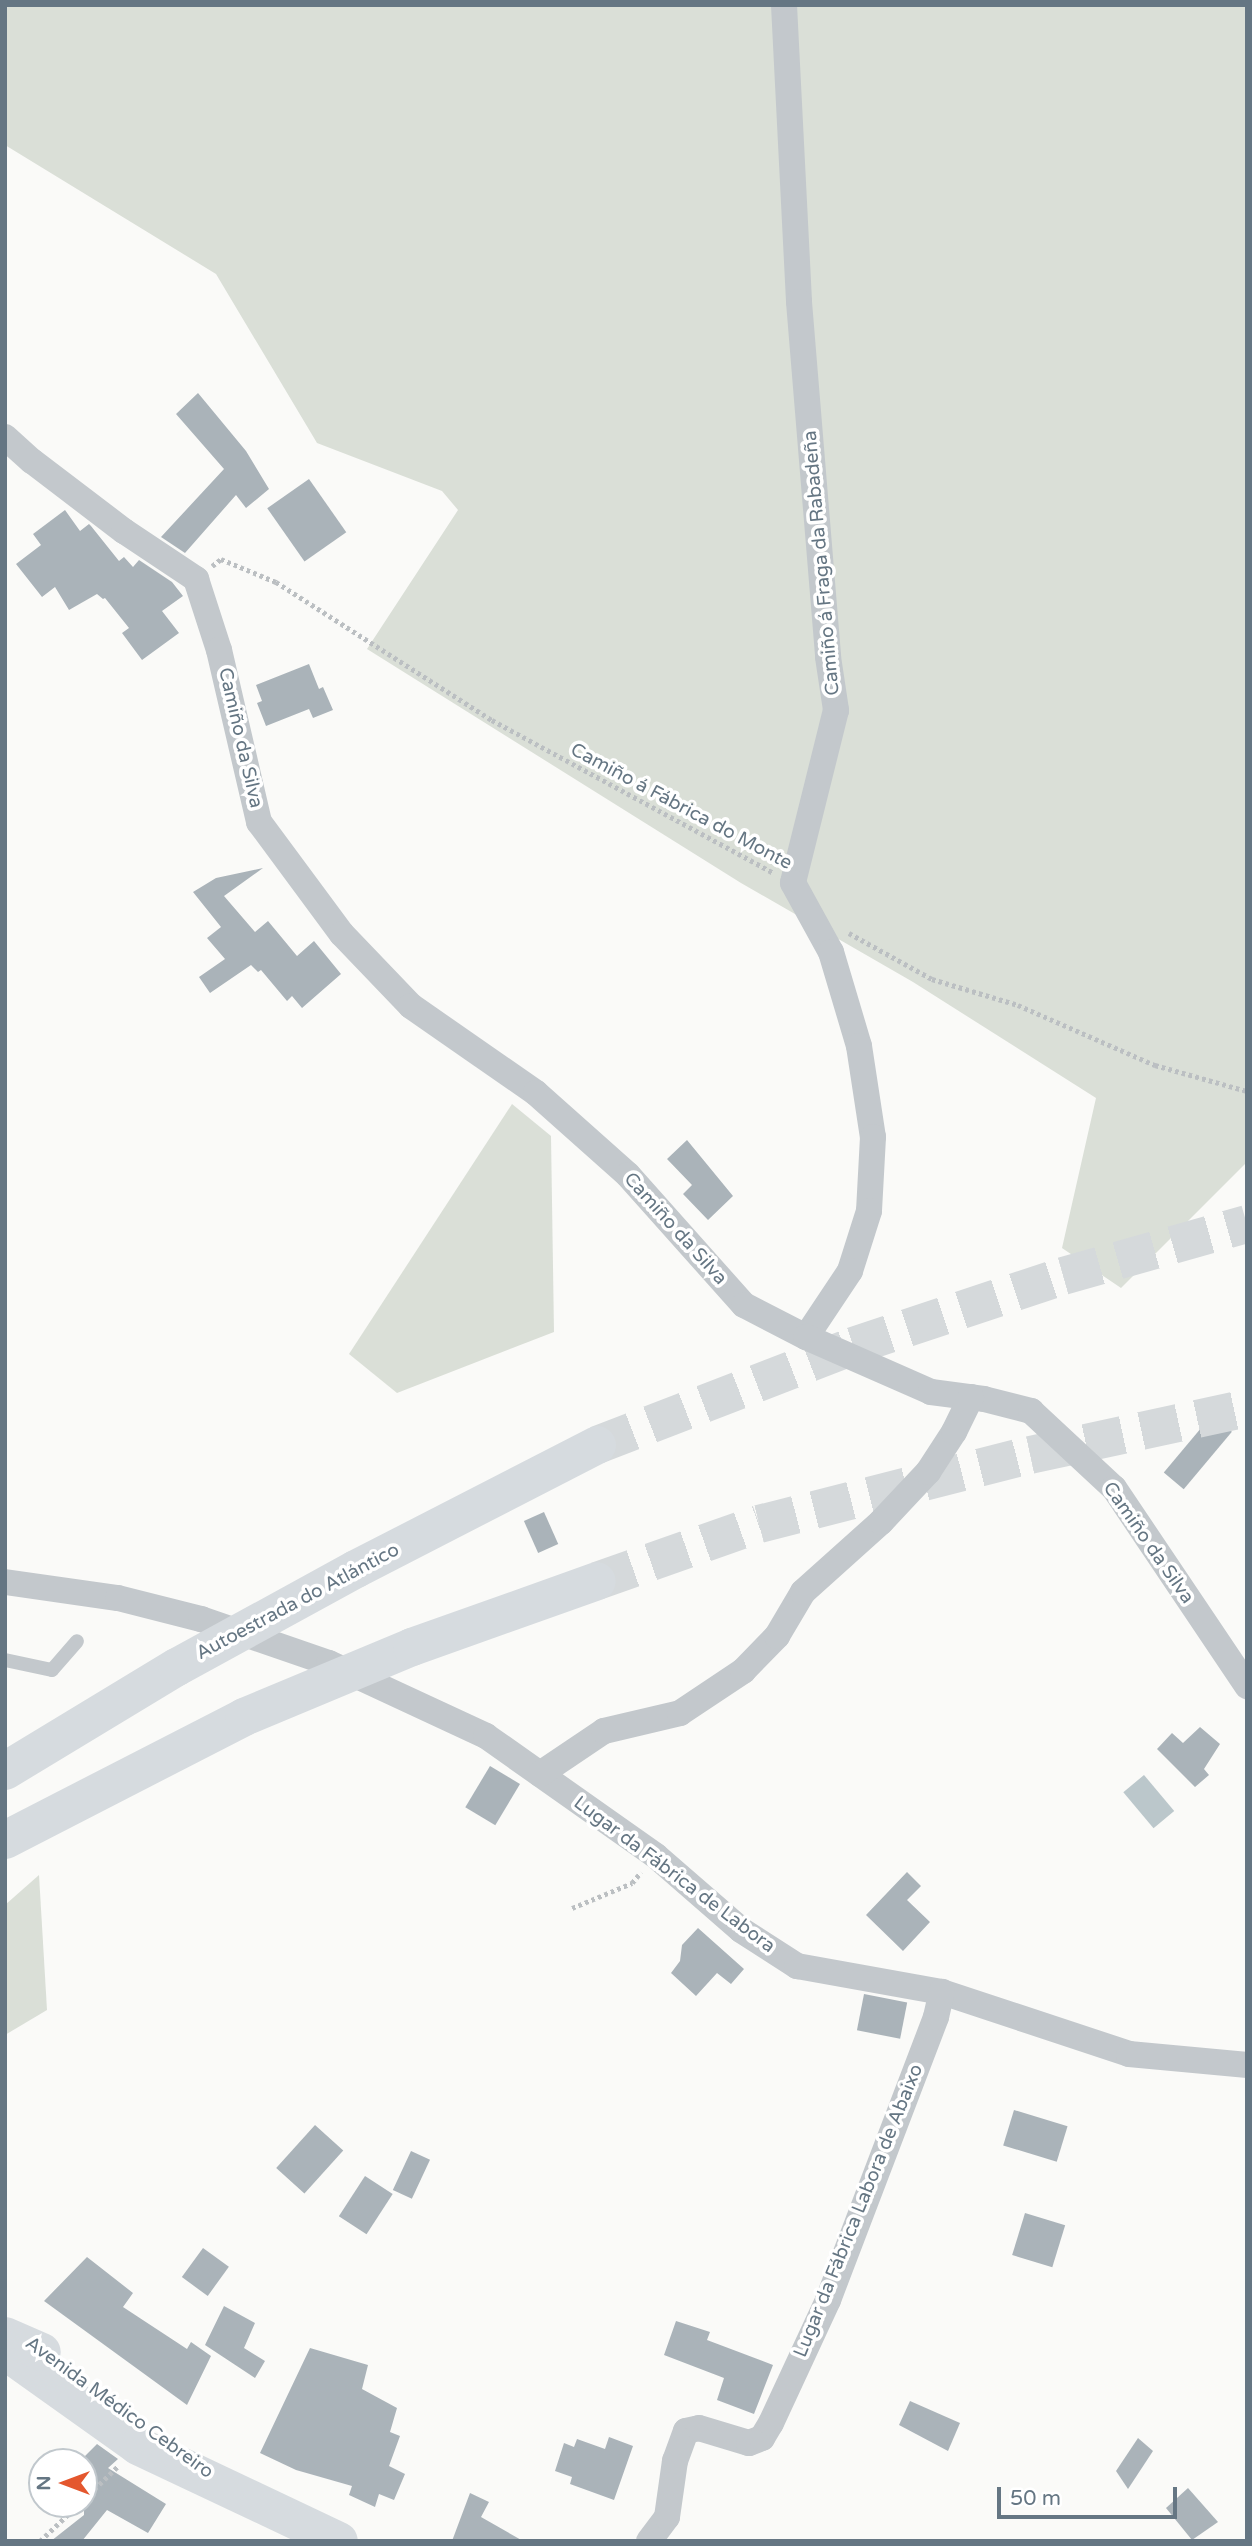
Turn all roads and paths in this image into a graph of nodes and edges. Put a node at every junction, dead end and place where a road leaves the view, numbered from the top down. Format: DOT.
graph roads {
  1 [pos="783,5"];
  2 [pos="5,436"];
  3 [pos="196,579"];
  4 [pos="793,883"];
  5 [pos="845,931"];
  6 [pos="1247,1091"];
  7 [pos="806,1337"];
  8 [pos="971,1397"];
  9 [pos="597,1445"];
  10 [pos="597,1581"];
  11 [pos="5,1582"];
  12 [pos="77,1641"];
  13 [pos="5,1660"];
  14 [pos="177,1667"];
  15 [pos="1247,1686"];
  16 [pos="244,1717"];
  17 [pos="5,1759"];
  18 [pos="5,1771"];
  19 [pos="540,1774"];
  20 [pos="5,1840"];
  21 [pos="656,1856"];
  22 [pos="5,1861"];
  23 [pos="572,1908"];
  24 [pos="942,1992"];
  25 [pos="1247,2065"];
  26 [pos="5,2324"];
  27 [pos="5,2336"];
  28 [pos="24,2352"];
  29 [pos="138,2446"];
  30 [pos="98,2485"];
  31 [pos="233,2491"];
  32 [pos="64,2518"];
  33 [pos="40,2541"];
  34 [pos="339,2541"];
  35 [pos="649,2541"];
  1 -- 4 [label="street, Camiño á Fraga da Rabadeña"];
  2 -- 3 [label="street"];
  3 -- 4 [label="path, Camiño á Fábrica do Monte"];
  3 -- 7 [label="street, Camiño da Silva"];
  4 -- 7 [label="street"];
  5 -- 6 [label="path"];
  7 -- 8 [label="street, Camiño da Silva"];
  8 -- 15 [label="street, Camiño da Silva"];
  8 -- 19 [label="street"];
  9 -- 14 [label="main road, Autoestrada do Atlántico"];
  10 -- 16 [label="main road"];
  11 -- 19 [label="street, Lugar da Fábrica de Labora"];
  12 -- 13 [label="lane"];
  14 -- 17 [label="main road"];
  14 -- 18 [label="main road, Autoestrada do Atlántico"];
  16 -- 20 [label="main road"];
  16 -- 22 [label="main road"];
  19 -- 21 [label="street, Lugar da Fábrica de Labora"];
  21 -- 23 [label="path"];
  21 -- 24 [label="street, Lugar da Fábrica de Labora"];
  24 -- 25 [label="street, Lugar da Fábrica de Labora"];
  24 -- 35 [label="street, Lugar da Fábrica Labora de Abaixo"];
  26 -- 28 [label="main road, Avenida Médico Cebreiro"];
  27 -- 28 [label="main road"];
  28 -- 29 [label="main road, Avenida Médico Cebreiro"];
  28 -- 31 [label="main road, Avenida Médico Cebreiro"];
  29 -- 30 [label="path"];
  29 -- 31 [label="main road, Avenida Médico Cebreiro"];
  31 -- 34 [label="main road, Avenida Médico Cebreiro"];
  32 -- 33 [label="path"];
}
